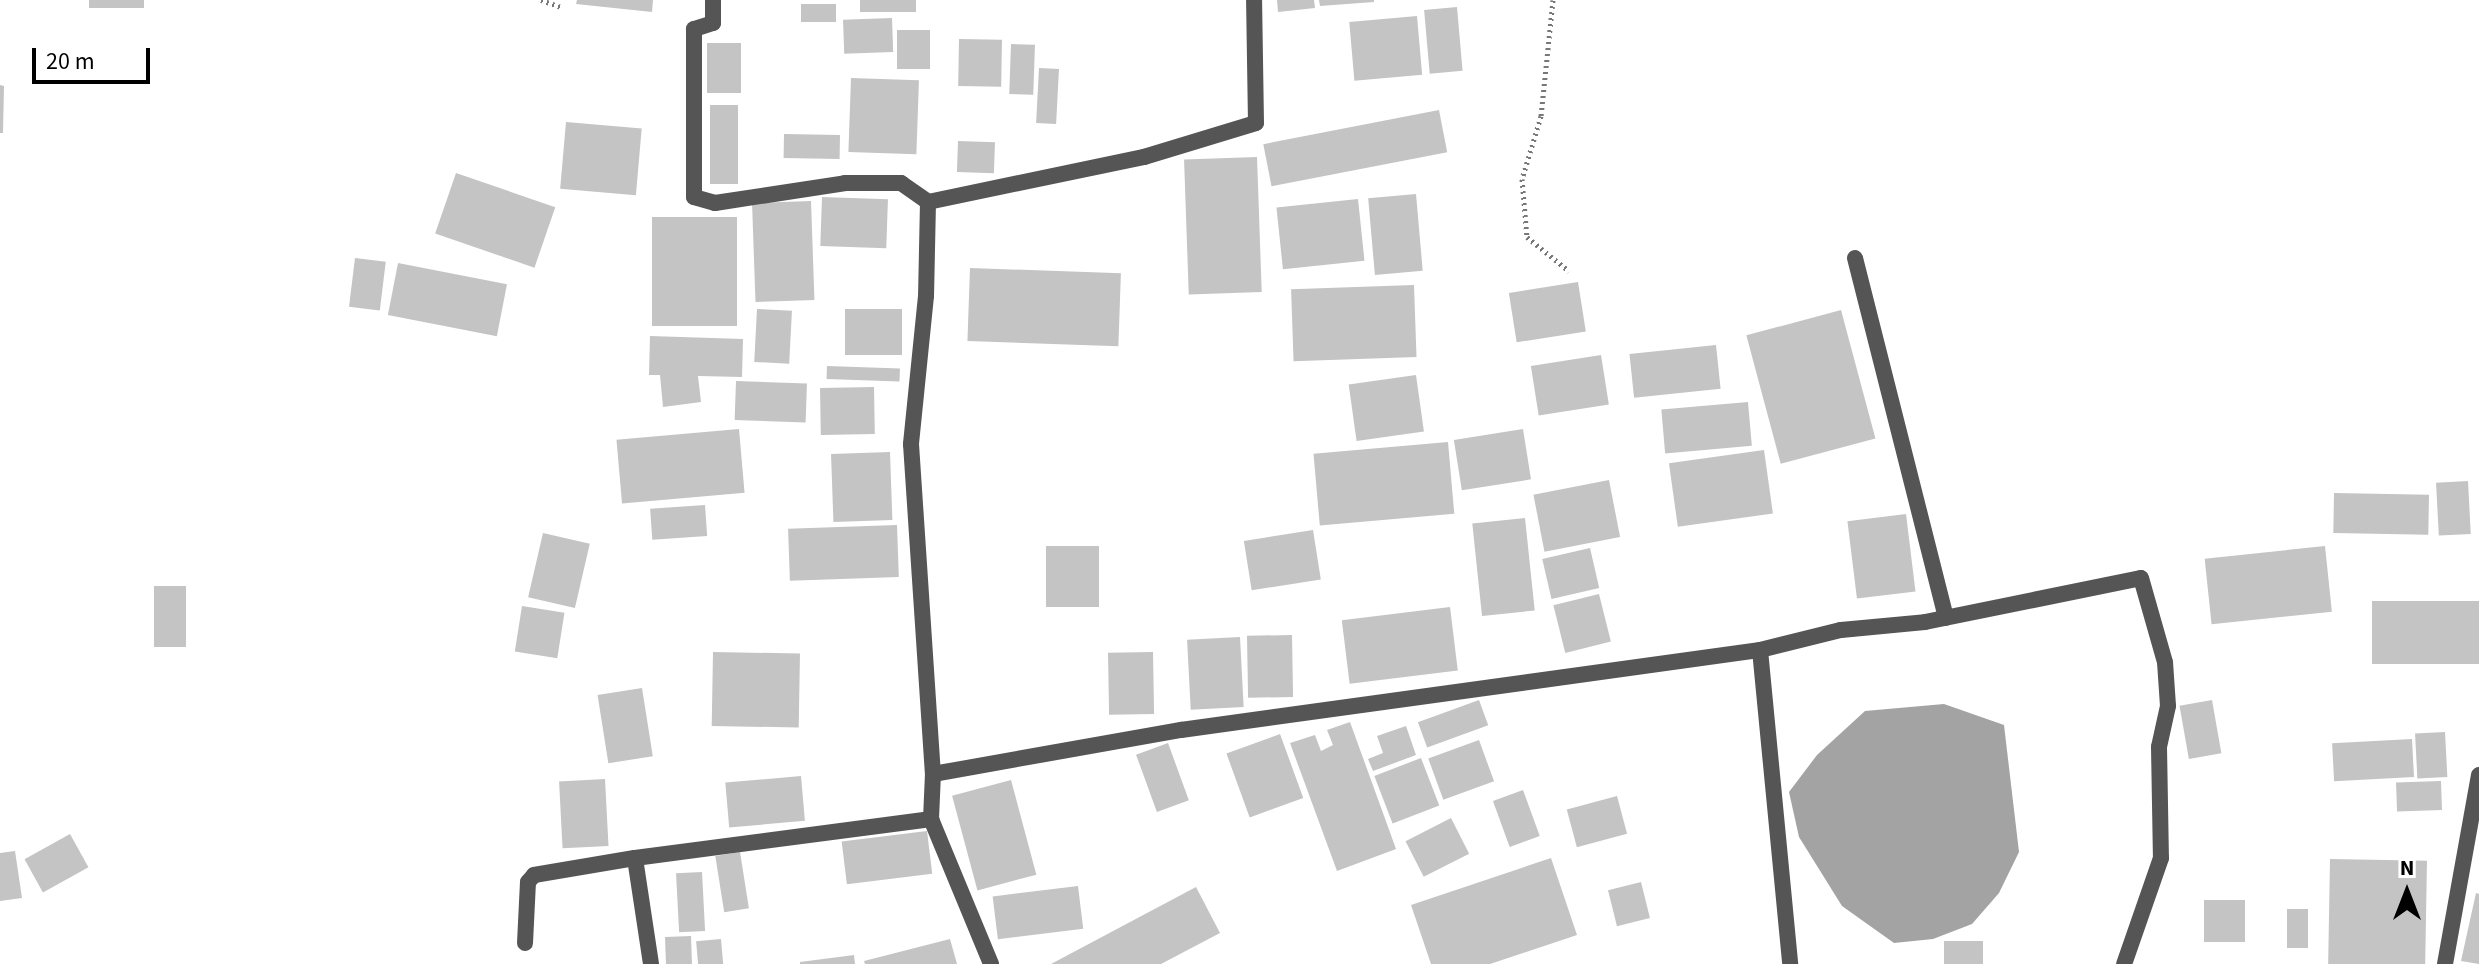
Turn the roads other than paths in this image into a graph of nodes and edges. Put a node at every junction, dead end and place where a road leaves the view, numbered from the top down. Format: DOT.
graph roads {
  1 [pos="713,0"];
  2 [pos="1254,0"];
  3 [pos="928,202"];
  4 [pos="1855,258"];
  5 [pos="1946,618"];
  6 [pos="1760,650"];
  7 [pos="933,774"];
  8 [pos="2479,775"];
  9 [pos="931,819"];
  10 [pos="635,858"];
  11 [pos="525,943"];
  12 [pos="651,964"];
  13 [pos="991,964"];
  14 [pos="1790,964"];
  15 [pos="2124,964"];
  16 [pos="2445,964"];
  1 -- 3 [label="street"];
  2 -- 3 [label="street"];
  3 -- 7 [label="street"];
  4 -- 5 [label="street"];
  5 -- 6 [label="street"];
  5 -- 15 [label="street"];
  6 -- 7 [label="street"];
  6 -- 14 [label="street"];
  7 -- 9 [label="street"];
  8 -- 16 [label="street"];
  9 -- 10 [label="street"];
  9 -- 13 [label="street"];
  10 -- 11 [label="street"];
  10 -- 12 [label="street"];
}
